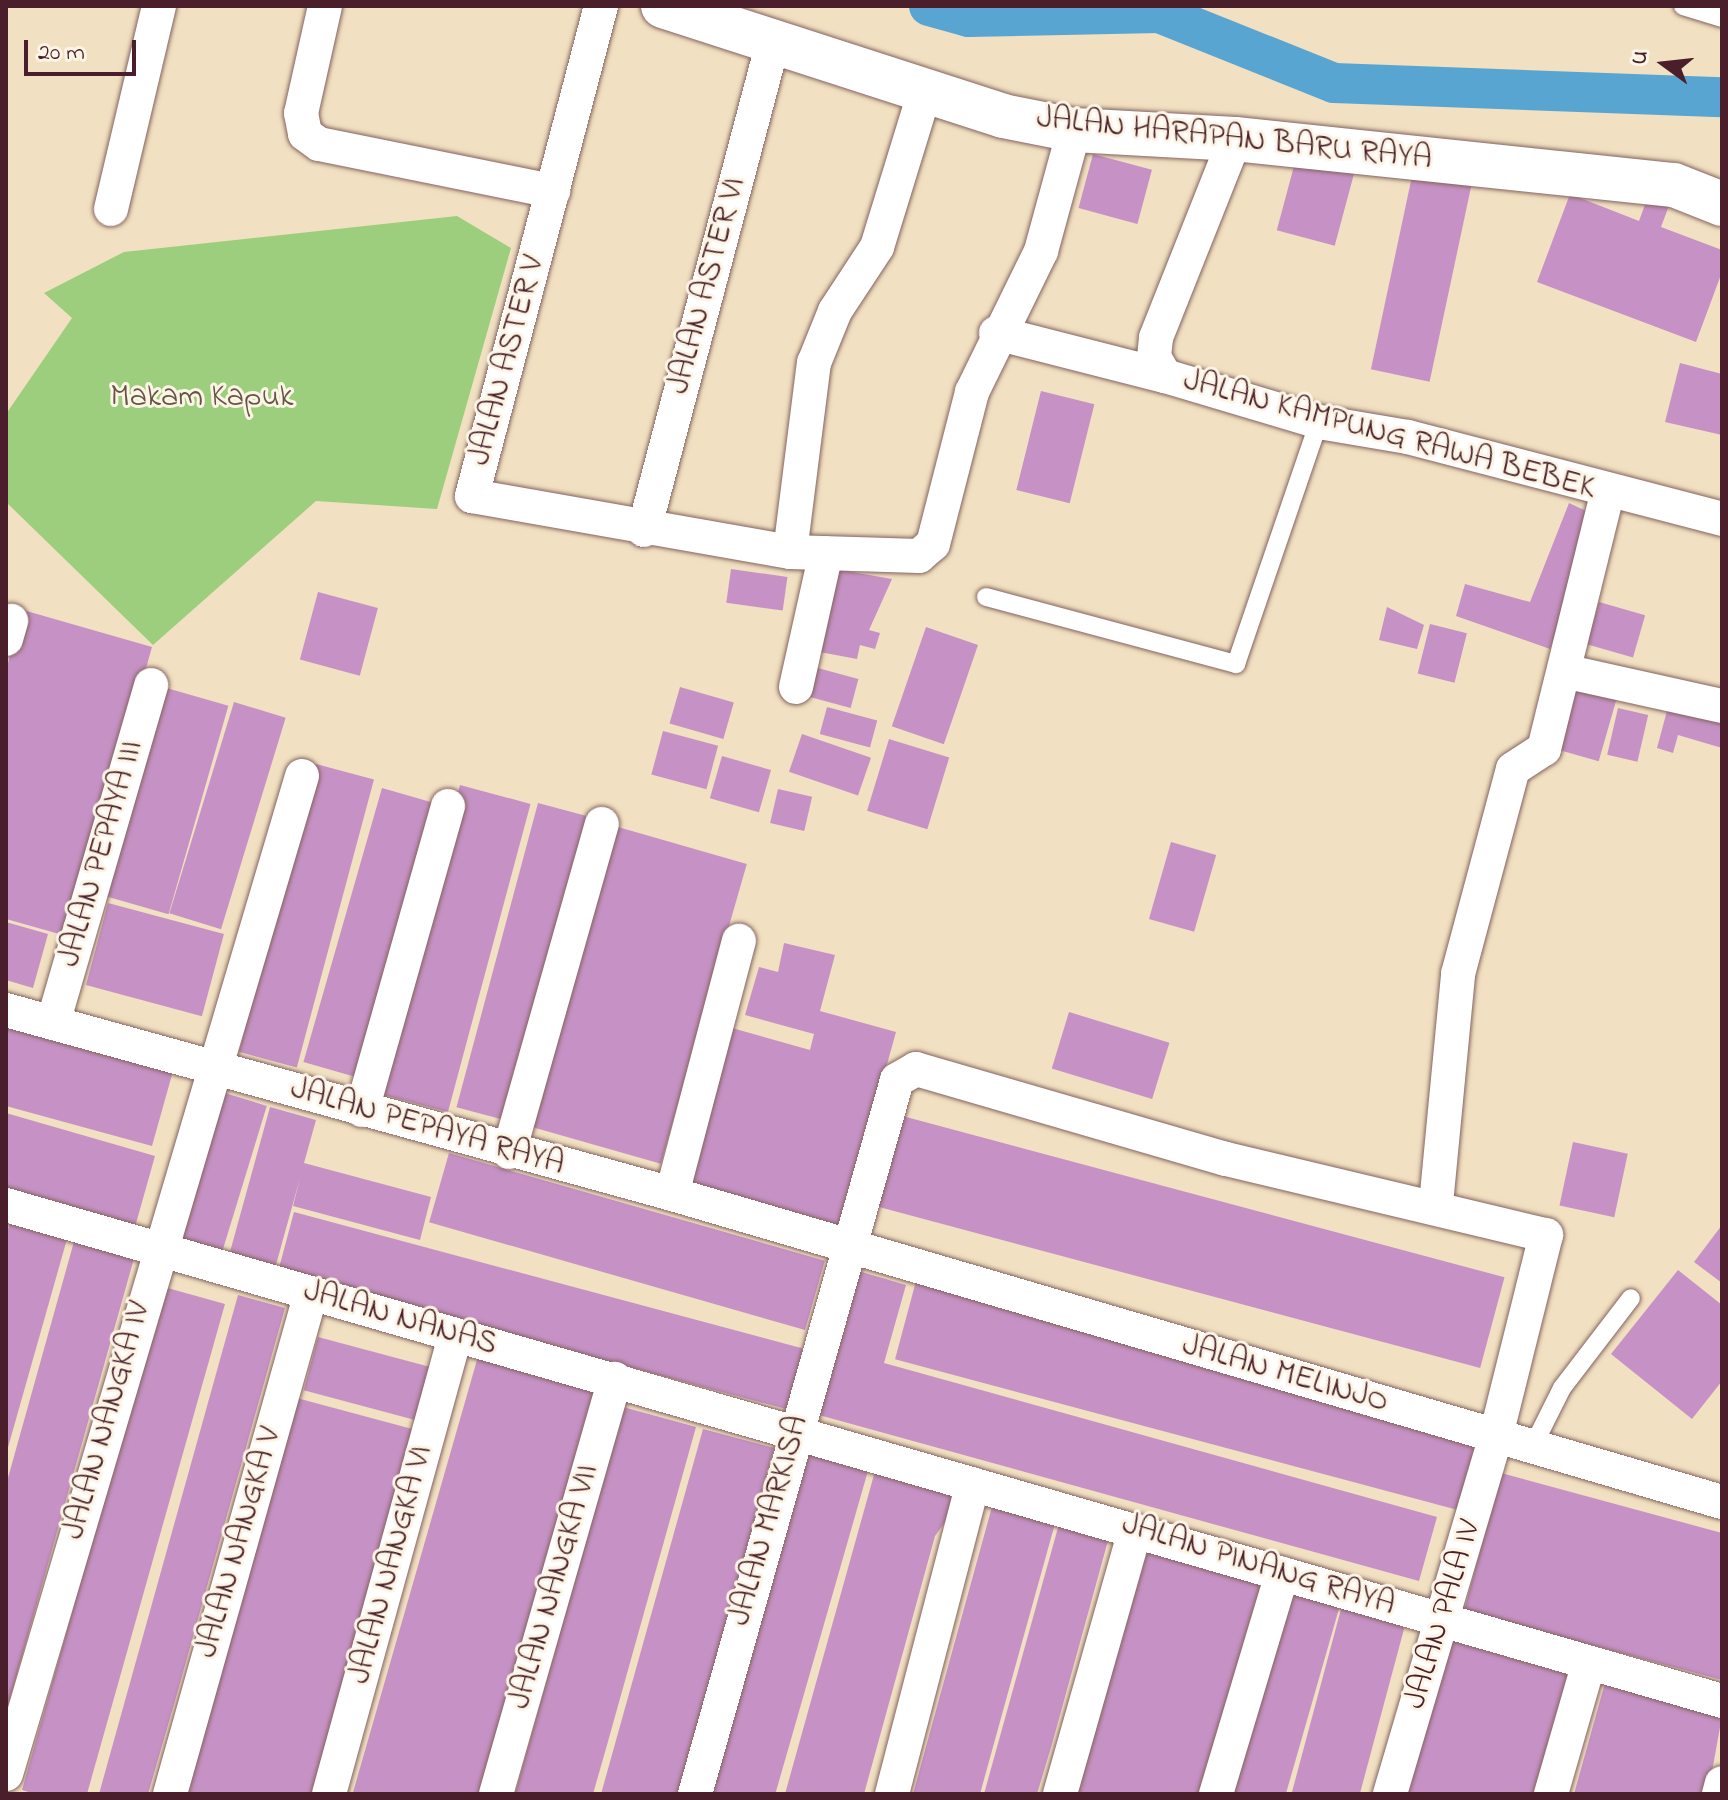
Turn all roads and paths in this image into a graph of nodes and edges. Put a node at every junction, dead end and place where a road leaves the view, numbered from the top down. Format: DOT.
graph roads {
  1 [pos="159,6"];
  2 [pos="325,6"];
  3 [pos="601,6"];
  4 [pos="663,6"];
  5 [pos="1683,6"];
  6 [pos="1722,18"];
  7 [pos="773,42"];
  8 [pos="925,91"];
  9 [pos="1074,130"];
  10 [pos="1235,139"];
  11 [pos="553,191"];
  12 [pos="1722,204"];
  13 [pos="111,209"];
  14 [pos="996,333"];
  15 [pos="1165,376"];
  16 [pos="1319,422"];
  17 [pos="1607,495"];
  18 [pos="1722,519"];
  19 [pos="644,530"];
  20 [pos="790,552"];
  21 [pos="826,553"];
  22 [pos="986,597"];
  23 [pos="1564,671"];
  24 [pos="151,685"];
  25 [pos="796,687"];
  26 [pos="1722,706"];
  27 [pos="302,776"];
  28 [pos="448,806"];
  29 [pos="602,824"];
  30 [pos="739,941"];
  31 [pos="6,1010"];
  32 [pos="53,1023"];
  33 [pos="213,1068"];
  34 [pos="362,1110"];
  35 [pos="509,1152"];
  36 [pos="672,1194"];
  37 [pos="1436,1204"];
  38 [pos="6,1205"];
  39 [pos="158,1247"];
  40 [pos="847,1248"];
  41 [pos="311,1293"];
  42 [pos="1631,1298"];
  43 [pos="455,1336"];
  44 [pos="615,1379"];
  45 [pos="795,1432"];
  46 [pos="1496,1436"];
  47 [pos="1533,1446"];
  48 [pos="973,1484"];
  49 [pos="1722,1502"];
  50 [pos="1135,1530"];
  51 [pos="1282,1574"];
  52 [pos="1444,1621"];
  53 [pos="1588,1666"];
  54 [pos="1722,1701"];
  55 [pos="6,1774"];
  56 [pos="1722,1783"];
  57 [pos="170,1794"];
  58 [pos="329,1794"];
  59 [pos="496,1794"];
  60 [pos="695,1794"];
  61 [pos="892,1794"];
  62 [pos="1060,1794"];
  63 [pos="1216,1794"];
  64 [pos="1390,1794"];
  65 [pos="1551,1794"];
  66 [pos="1719,1794"];
  1 -- 13 [label="street"];
  2 -- 11 [label="street"];
  3 -- 11 [label="street, JALAN ASTER V"];
  4 -- 7 [label="street, JALAN HARAPAN BARU RAYA"];
  5 -- 6 [label="lane"];
  7 -- 8 [label="street, JALAN HARAPAN BARU RAYA"];
  7 -- 19 [label="street, JALAN ASTER VI"];
  8 -- 9 [label="street, JALAN HARAPAN BARU RAYA"];
  8 -- 20 [label="street"];
  9 -- 10 [label="street, JALAN HARAPAN BARU RAYA"];
  9 -- 14 [label="street, JALAN ASTER V"];
  10 -- 12 [label="street, JALAN HARAPAN BARU RAYA"];
  10 -- 15 [label="street, JALAN KAMPUNG RAWA BEBEK"];
  11 -- 19 [label="street, JALAN ASTER V"];
  14 -- 15 [label="street"];
  14 -- 21 [label="street, JALAN ASTER V"];
  15 -- 16 [label="street, JALAN KAMPUNG RAWA BEBEK"];
  16 -- 17 [label="street, JALAN KAMPUNG RAWA BEBEK"];
  16 -- 22 [label="lane"];
  17 -- 18 [label="street, JALAN KAMPUNG RAWA BEBEK"];
  17 -- 23 [label="street"];
  19 -- 20 [label="street, JALAN ASTER V"];
  20 -- 21 [label="street, JALAN ASTER V"];
  21 -- 25 [label="street"];
  23 -- 26 [label="street"];
  23 -- 37 [label="street"];
  24 -- 32 [label="street, JALAN PEPAYA III"];
  27 -- 33 [label="street, JALAN NANGKA IV"];
  28 -- 34 [label="street"];
  29 -- 35 [label="street"];
  30 -- 36 [label="street"];
  31 -- 32 [label="street, JALAN PEPAYA RAYA"];
  32 -- 33 [label="street, JALAN PEPAYA RAYA"];
  33 -- 34 [label="street, JALAN PEPAYA RAYA"];
  33 -- 39 [label="street, JALAN NANGKA IV"];
  34 -- 35 [label="street, JALAN PEPAYA RAYA"];
  35 -- 36 [label="street, JALAN PEPAYA RAYA"];
  36 -- 40 [label="street, JALAN PEPAYA RAYA"];
  37 -- 40 [label="street, JALAN MARKISA"];
  37 -- 46 [label="street, JALAN PALA IV"];
  38 -- 39 [label="street, JALAN NANAS"];
  39 -- 41 [label="street, JALAN NANAS"];
  39 -- 55 [label="street, JALAN NANGKA IV"];
  40 -- 45 [label="street, JALAN MARKISA"];
  40 -- 46 [label="street, JALAN MELINJO"];
  41 -- 43 [label="street, JALAN NANAS"];
  41 -- 57 [label="street, JALAN NANGKA V"];
  42 -- 47 [label="lane"];
  43 -- 44 [label="street, JALAN NANAS"];
  43 -- 58 [label="street, JALAN NANGKA VI"];
  44 -- 45 [label="street, JALAN NANAS"];
  44 -- 59 [label="street, JALAN NANGKA VII"];
  45 -- 48 [label="street, JALAN PINANG RAYA"];
  45 -- 60 [label="street, JALAN MARKISA"];
  46 -- 47 [label="street, JALAN MELINJO"];
  46 -- 52 [label="street, JALAN PALA IV"];
  47 -- 49 [label="street, JALAN MELINJO"];
  48 -- 50 [label="street, JALAN PINANG RAYA"];
  48 -- 61 [label="street"];
  50 -- 51 [label="street, JALAN PINANG RAYA"];
  50 -- 62 [label="street"];
  51 -- 52 [label="street, JALAN PINANG RAYA"];
  51 -- 63 [label="street"];
  52 -- 53 [label="street, JALAN PINANG RAYA"];
  52 -- 64 [label="street, JALAN PALA IV"];
  53 -- 54 [label="street, JALAN PINANG RAYA"];
  53 -- 65 [label="street"];
  56 -- 66 [label="street"];
}
